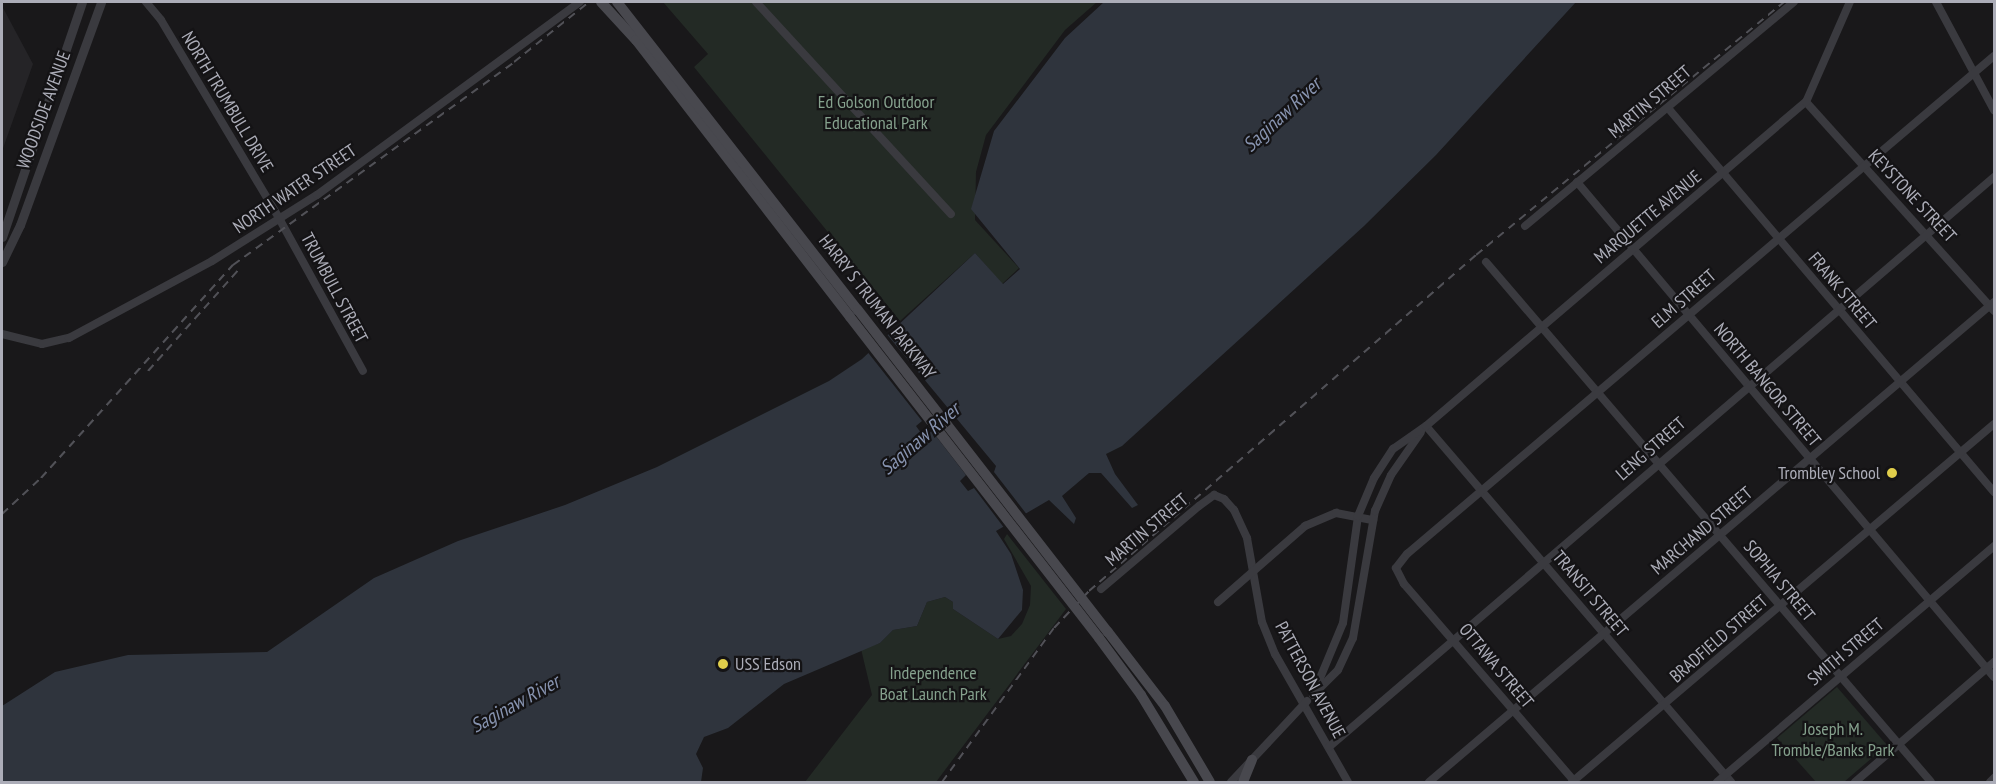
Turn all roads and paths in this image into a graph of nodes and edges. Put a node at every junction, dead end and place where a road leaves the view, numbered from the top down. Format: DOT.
graph roads {
  1 [pos="82,2"];
  2 [pos="101,2"];
  3 [pos="146,2"];
  4 [pos="580,2"];
  5 [pos="601,2"];
  6 [pos="756,2"];
  7 [pos="1794,2"];
  8 [pos="1850,2"];
  9 [pos="1936,2"];
  10 [pos="620,10"];
  11 [pos="1995,56"];
  12 [pos="1975,73"];
  13 [pos="1806,102"];
  14 [pos="1668,108"];
  15 [pos="1995,110"];
  16 [pos="1863,166"];
  17 [pos="1722,173"];
  18 [pos="1995,177"];
  19 [pos="1576,182"];
  20 [pos="951,214"];
  21 [pos="280,220"];
  22 [pos="1525,226"];
  23 [pos="1926,234"];
  24 [pos="2,237"];
  25 [pos="1778,238"];
  26 [pos="1632,250"];
  27 [pos="2,262"];
  28 [pos="1486,262"];
  29 [pos="1993,307"];
  30 [pos="1838,309"];
  31 [pos="1688,316"];
  32 [pos="1542,326"];
  33 [pos="2,334"];
  34 [pos="363,371"];
  35 [pos="1900,383"];
  36 [pos="1747,386"];
  37 [pos="1599,392"];
  38 [pos="1995,424"];
  39 [pos="1425,426"];
  40 [pos="1960,453"];
  41 [pos="1810,459"];
  42 [pos="1658,462"];
  43 [pos="1482,490"];
  44 [pos="1995,492"];
  45 [pos="1214,495"];
  46 [pos="1358,516"];
  47 [pos="1373,520"];
  48 [pos="1870,530"];
  49 [pos="1721,535"];
  50 [pos="1995,546"];
  51 [pos="1545,564"];
  52 [pos="1396,568"];
  53 [pos="1252,575"];
  54 [pos="1101,589"];
  55 [pos="1930,601"];
  56 [pos="1218,602"];
  57 [pos="1780,606"];
  58 [pos="1604,634"];
  59 [pos="1103,635"];
  60 [pos="1455,640"];
  61 [pos="1995,662"];
  62 [pos="1987,668"];
  63 [pos="1840,676"];
  64 [pos="1995,677"];
  65 [pos="1313,695"];
  66 [pos="1305,703"];
  67 [pos="1665,705"];
  68 [pos="1514,710"];
  69 [pos="1900,745"];
  70 [pos="1329,747"];
  71 [pos="1252,760"];
  72 [pos="1995,778"];
  73 [pos="1728,779"];
  74 [pos="1573,782"];
  75 [pos="1194,783"];
  76 [pos="1210,783"];
  77 [pos="1231,783"];
  78 [pos="1244,783"];
  79 [pos="1348,783"];
  80 [pos="1429,783"];
  81 [pos="1717,783"];
  82 [pos="1855,783"];
  83 [pos="1931,783"];
  84 [pos="1990,783"];
  1 -- 24 [label="street, WOODSIDE AVENUE"];
  2 -- 27 [label="street, WOODSIDE AVENUE"];
  3 -- 21 [label="street, NORTH TRUMBULL DRIVE"];
  4 -- 21 [label="street, NORTH WATER STREET"];
  5 -- 10 [label="main road, HARRY S TRUMAN PARKWAY"];
  6 -- 20 [label="street"];
  7 -- 14 [label="street, MARTIN STREET"];
  8 -- 13 [label="street, MARQUETTE AVENUE"];
  9 -- 12 [label="street"];
  10 -- 59 [label="main road, HARRY S TRUMAN PARKWAY, bridge"];
  11 -- 12 [label="street, ELM STREET"];
  12 -- 15 [label="street"];
  12 -- 16 [label="street, ELM STREET"];
  13 -- 16 [label="street, KEYSTONE STREET"];
  13 -- 17 [label="street, MARQUETTE AVENUE"];
  14 -- 17 [label="street, FRANK STREET"];
  14 -- 19 [label="street, MARTIN STREET"];
  16 -- 23 [label="street, KEYSTONE STREET"];
  16 -- 25 [label="street, ELM STREET"];
  17 -- 25 [label="street, FRANK STREET"];
  17 -- 26 [label="street, MARQUETTE AVENUE"];
  18 -- 23 [label="street, LENG STREET"];
  19 -- 22 [label="street, MARTIN STREET"];
  19 -- 26 [label="street, NORTH BANGOR STREET"];
  21 -- 33 [label="street, NORTH WATER STREET"];
  21 -- 34 [label="street, TRUMBULL STREET"];
  23 -- 29 [label="street, KEYSTONE STREET"];
  23 -- 30 [label="street, LENG STREET"];
  25 -- 30 [label="street, FRANK STREET"];
  25 -- 31 [label="street, ELM STREET"];
  26 -- 31 [label="street, NORTH BANGOR STREET"];
  26 -- 32 [label="street, MARQUETTE AVENUE"];
  28 -- 32 [label="street, SOPHIA STREET"];
  29 -- 35 [label="street, MARCHAND STREET"];
  30 -- 35 [label="street, FRANK STREET"];
  30 -- 36 [label="street, LENG STREET"];
  31 -- 36 [label="street, NORTH BANGOR STREET"];
  31 -- 37 [label="street, ELM STREET"];
  32 -- 37 [label="street, SOPHIA STREET"];
  32 -- 39 [label="street, MARQUETTE AVENUE"];
  35 -- 40 [label="street, FRANK STREET"];
  35 -- 41 [label="street, MARCHAND STREET"];
  36 -- 41 [label="street, NORTH BANGOR STREET"];
  36 -- 42 [label="street, LENG STREET"];
  37 -- 42 [label="street, SOPHIA STREET"];
  37 -- 43 [label="street, ELM STREET"];
  38 -- 40 [label="street, BRADFIELD STREET"];
  39 -- 43 [label="street, TRANSIT STREET"];
  39 -- 46 [label="street, MARQUETTE AVENUE"];
  39 -- 47 [label="street, MARQUETTE AVENUE"];
  40 -- 44 [label="street, FRANK STREET"];
  40 -- 48 [label="street, BRADFIELD STREET"];
  41 -- 48 [label="street, NORTH BANGOR STREET"];
  41 -- 49 [label="street, MARCHAND STREET"];
  42 -- 49 [label="street, SOPHIA STREET"];
  42 -- 51 [label="street, LENG STREET"];
  43 -- 51 [label="street, TRANSIT STREET"];
  43 -- 52 [label="street, ELM STREET"];
  45 -- 53 [label="street, PATTERSON AVENUE"];
  45 -- 54 [label="street, MARTIN STREET"];
  46 -- 47 [label="street"];
  46 -- 53 [label="street"];
  46 -- 65 [label="street, MARQUETTE AVENUE"];
  47 -- 65 [label="street, MARQUETTE AVENUE"];
  48 -- 55 [label="street, NORTH BANGOR STREET"];
  48 -- 57 [label="street, BRADFIELD STREET"];
  49 -- 57 [label="street, SOPHIA STREET"];
  49 -- 58 [label="street, MARCHAND STREET"];
  50 -- 55 [label="street, SMITH STREET"];
  51 -- 58 [label="street, TRANSIT STREET"];
  51 -- 60 [label="street, LENG STREET"];
  52 -- 60 [label="street, OTTAWA STREET"];
  53 -- 56 [label="street"];
  53 -- 66 [label="street, PATTERSON AVENUE"];
  55 -- 62 [label="street, NORTH BANGOR STREET"];
  55 -- 63 [label="street, SMITH STREET"];
  57 -- 63 [label="street, SOPHIA STREET"];
  57 -- 67 [label="street, BRADFIELD STREET"];
  58 -- 67 [label="street, TRANSIT STREET"];
  58 -- 68 [label="street, MARCHAND STREET"];
  59 -- 75 [label="main road, HARRY S TRUMAN PARKWAY"];
  59 -- 76 [label="main road, HARRY S TRUMAN PARKWAY"];
  60 -- 68 [label="street, OTTAWA STREET"];
  60 -- 70 [label="street, LENG STREET"];
  61 -- 62 [label="street"];
  62 -- 64 [label="street, NORTH BANGOR STREET"];
  62 -- 69 [label="street"];
  63 -- 69 [label="street, SOPHIA STREET"];
  63 -- 73 [label="street, SMITH STREET"];
  65 -- 66 [label="street, MARQUETTE AVENUE"];
  66 -- 70 [label="street, PATTERSON AVENUE"];
  66 -- 71 [label="street, MARQUETTE AVENUE"];
  67 -- 73 [label="street, TRANSIT STREET"];
  67 -- 74 [label="street, BRADFIELD STREET"];
  68 -- 74 [label="street, OTTAWA STREET"];
  68 -- 80 [label="street, MARCHAND STREET"];
  69 -- 82 [label="street"];
  69 -- 83 [label="street, SOPHIA STREET"];
  70 -- 79 [label="street, PATTERSON AVENUE"];
  71 -- 77 [label="street, MARQUETTE AVENUE"];
  71 -- 78 [label="main road"];
  72 -- 84 [label="street"];
  73 -- 81 [label="street, SMITH STREET"];
}
